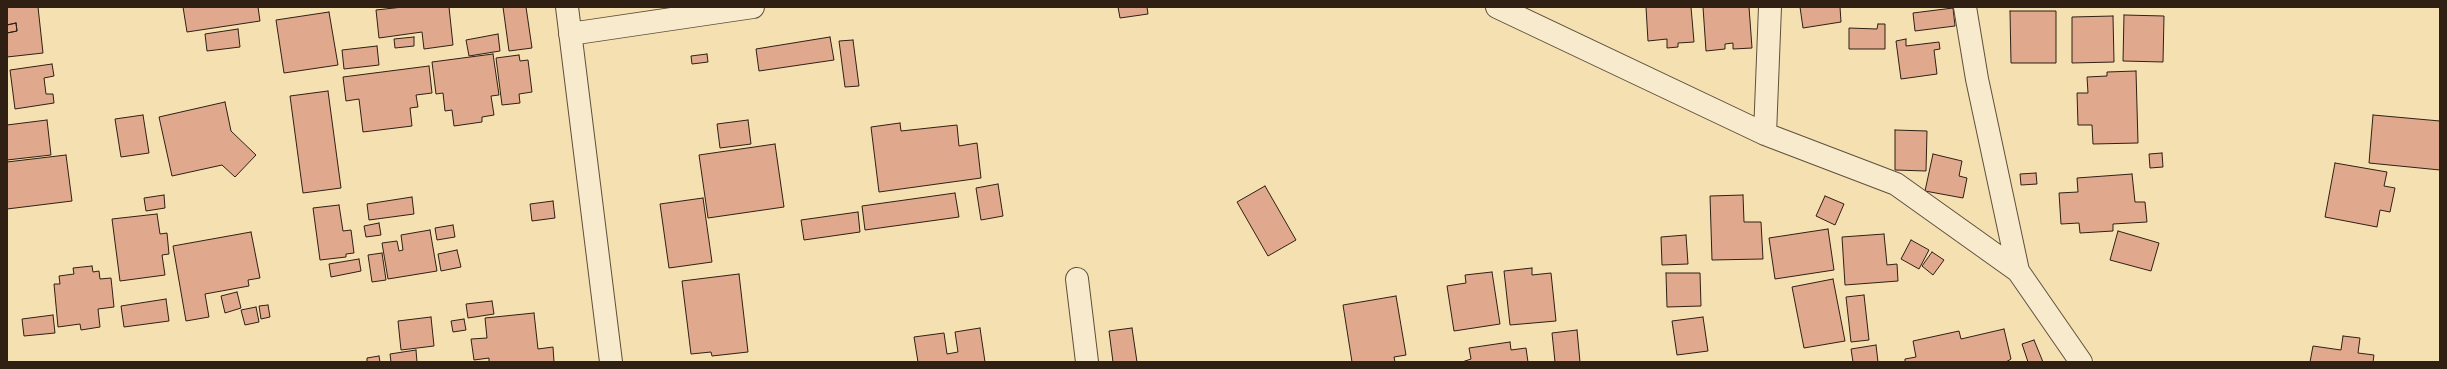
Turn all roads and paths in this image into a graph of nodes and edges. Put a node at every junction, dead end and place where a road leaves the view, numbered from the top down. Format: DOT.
graph roads {
  1 [pos="567,7"];
  2 [pos="753,7"];
  3 [pos="1497,7"];
  4 [pos="1770,7"];
  5 [pos="1965,7"];
  6 [pos="570,34"];
  7 [pos="1765,134"];
  8 [pos="2018,271"];
  9 [pos="1077,279"];
  10 [pos="611,362"];
  11 [pos="1087,362"];
  12 [pos="2081,362"];
  1 -- 6 [label="street"];
  2 -- 6 [label="street"];
  3 -- 7 [label="street"];
  4 -- 7 [label="street"];
  5 -- 8 [label="street"];
  6 -- 10 [label="street"];
  7 -- 8 [label="street"];
  8 -- 12 [label="street"];
  9 -- 11 [label="street"];
}
